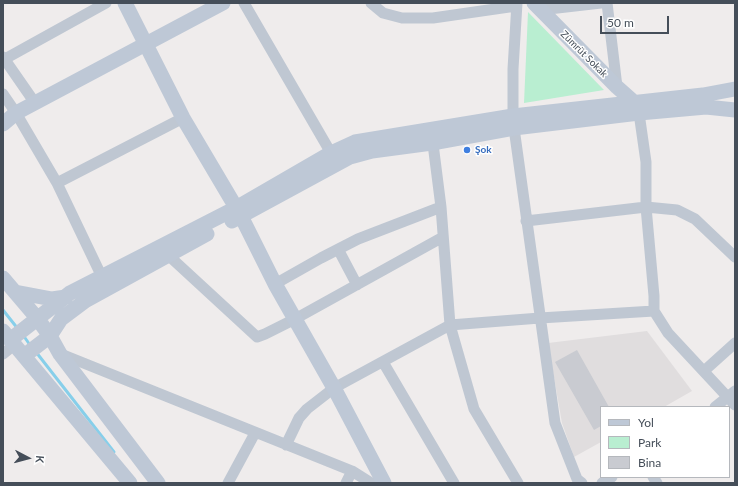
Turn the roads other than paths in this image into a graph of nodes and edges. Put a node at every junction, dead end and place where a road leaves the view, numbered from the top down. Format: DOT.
graph roads {
  1 [pos="106,3"];
  2 [pos="125,3"];
  3 [pos="223,3"];
  4 [pos="244,3"];
  5 [pos="371,3"];
  6 [pos="601,3"];
  7 [pos="607,3"];
  8 [pos="516,4"];
  9 [pos="537,7"];
  10 [pos="145,45"];
  11 [pos="4,59"];
  12 [pos="617,88"];
  13 [pos="735,90"];
  14 [pos="3,94"];
  15 [pos="35,103"];
  16 [pos="637,108"];
  17 [pos="735,110"];
  18 [pos="16,113"];
  19 [pos="183,118"];
  20 [pos="514,122"];
  21 [pos="3,124"];
  22 [pos="432,136"];
  23 [pos="331,153"];
  24 [pos="57,183"];
  25 [pos="441,207"];
  26 [pos="646,207"];
  27 [pos="238,212"];
  28 [pos="526,221"];
  29 [pos="443,237"];
  30 [pos="338,249"];
  31 [pos="168,255"];
  32 [pos="735,257"];
  33 [pos="102,277"];
  34 [pos="3,278"];
  35 [pos="275,284"];
  36 [pos="357,285"];
  37 [pos="15,292"];
  38 [pos="66,297"];
  39 [pos="654,311"];
  40 [pos="540,318"];
  41 [pos="295,319"];
  42 [pos="34,321"];
  43 [pos="450,325"];
  44 [pos="47,338"];
  45 [pos="735,343"];
  46 [pos="14,345"];
  47 [pos="60,354"];
  48 [pos="383,362"];
  49 [pos="704,371"];
  50 [pos="334,388"];
  51 [pos="733,398"];
  52 [pos="717,406"];
  53 [pos="255,433"];
  54 [pos="286,445"];
  55 [pos="352,471"];
  56 [pos="130,483"];
  57 [pos="158,483"];
  58 [pos="228,483"];
  59 [pos="346,483"];
  60 [pos="371,483"];
  61 [pos="384,483"];
  62 [pos="454,483"];
  63 [pos="518,483"];
  64 [pos="582,483"];
  1 -- 11 [label="street"];
  2 -- 10 [label="street"];
  3 -- 10 [label="street"];
  4 -- 23 [label="street"];
  5 -- 8 [label="street"];
  6 -- 9 [label="street"];
  7 -- 12 [label="street"];
  8 -- 20 [label="street"];
  9 -- 12 [label="street, Zümrüt Sokak"];
  10 -- 15 [label="street"];
  10 -- 19 [label="street"];
  11 -- 15 [label="street"];
  12 -- 16 [label="street, Zümrüt Sokak"];
  13 -- 16 [label="street"];
  14 -- 18 [label="street"];
  15 -- 18 [label="street"];
  16 -- 17 [label="street"];
  16 -- 20 [label="street"];
  16 -- 26 [label="street"];
  18 -- 21 [label="street"];
  18 -- 24 [label="street"];
  19 -- 24 [label="street"];
  19 -- 27 [label="street"];
  20 -- 22 [label="street"];
  20 -- 28 [label="street"];
  22 -- 23 [label="street"];
  22 -- 25 [label="street"];
  22 -- 27 [label="street"];
  23 -- 27 [label="street"];
  24 -- 33 [label="street"];
  25 -- 29 [label="street"];
  25 -- 30 [label="street"];
  26 -- 28 [label="street"];
  26 -- 32 [label="street"];
  26 -- 39 [label="street"];
  27 -- 31 [label="street"];
  27 -- 33 [label="street"];
  27 -- 35 [label="street"];
  28 -- 40 [label="street"];
  29 -- 36 [label="street"];
  29 -- 43 [label="street"];
  30 -- 35 [label="street"];
  30 -- 36 [label="street"];
  31 -- 41 [label="street"];
  31 -- 44 [label="street"];
  33 -- 38 [label="street"];
  34 -- 37 [label="street"];
  35 -- 41 [label="street"];
  36 -- 41 [label="street"];
  37 -- 38 [label="street"];
  37 -- 42 [label="street"];
  38 -- 42 [label="street"];
  39 -- 40 [label="street"];
  39 -- 49 [label="street"];
  40 -- 43 [label="street"];
  40 -- 64 [label="street"];
  41 -- 50 [label="street"];
  42 -- 44 [label="street"];
  42 -- 46 [label="street"];
  43 -- 48 [label="street"];
  43 -- 63 [label="street"];
  44 -- 46 [label="street"];
  44 -- 47 [label="street"];
  45 -- 49 [label="street"];
  46 -- 56 [label="street"];
  47 -- 53 [label="street"];
  47 -- 57 [label="street"];
  48 -- 50 [label="street"];
  48 -- 62 [label="street"];
  49 -- 51 [label="street"];
  50 -- 54 [label="street"];
  50 -- 61 [label="street"];
  51 -- 52 [label="street"];
  53 -- 54 [label="street"];
  53 -- 58 [label="street"];
  54 -- 55 [label="street"];
  55 -- 59 [label="street"];
  55 -- 60 [label="street"];
}
